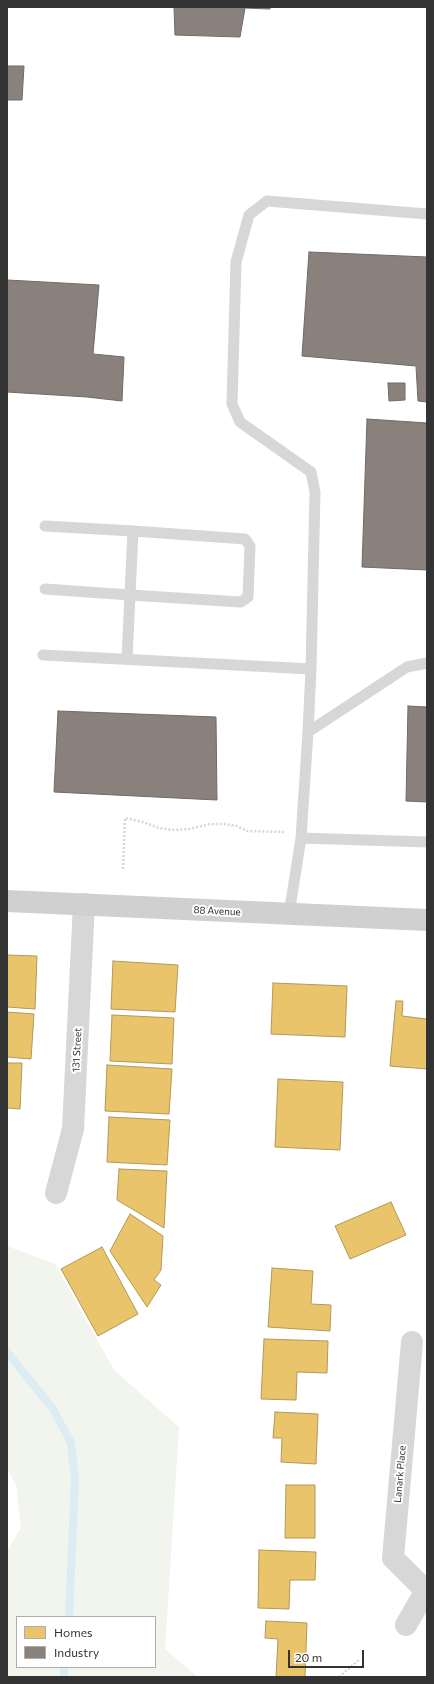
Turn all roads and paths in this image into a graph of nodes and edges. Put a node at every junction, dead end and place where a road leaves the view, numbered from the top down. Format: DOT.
graph roads {
  1 [pos="427,214"];
  2 [pos="44,526"];
  3 [pos="133,531"];
  4 [pos="45,589"];
  5 [pos="130,594"];
  6 [pos="43,655"];
  7 [pos="127,659"];
  8 [pos="427,663"];
  9 [pos="311,669"];
  10 [pos="308,732"];
  11 [pos="301,835"];
  12 [pos="427,842"];
  13 [pos="123,869"];
  14 [pos="7,901"];
  15 [pos="84,904"];
  16 [pos="289,914"];
  17 [pos="427,920"];
  18 [pos="56,1193"];
  19 [pos="412,1342"];
  20 [pos="426,1592"];
  21 [pos="406,1625"];
  22 [pos="360,1659"];
  23 [pos="339,1677"];
  1 -- 9 [label="lane"];
  2 -- 3 [label="lane"];
  3 -- 5 [label="lane"];
  3 -- 5 [label="lane"];
  4 -- 5 [label="lane"];
  5 -- 7 [label="lane"];
  6 -- 7 [label="lane"];
  7 -- 9 [label="lane"];
  8 -- 10 [label="lane"];
  9 -- 10 [label="lane"];
  10 -- 11 [label="lane"];
  11 -- 12 [label="lane"];
  11 -- 13 [label="path"];
  11 -- 16 [label="lane"];
  14 -- 15 [label="main road, 88 Avenue"];
  15 -- 16 [label="main road, 88 Avenue"];
  15 -- 18 [label="street, 131 Street"];
  16 -- 17 [label="main road, 88 Avenue"];
  19 -- 20 [label="street, Lanark Place"];
  20 -- 21 [label="street"];
  22 -- 23 [label="path"];
}
